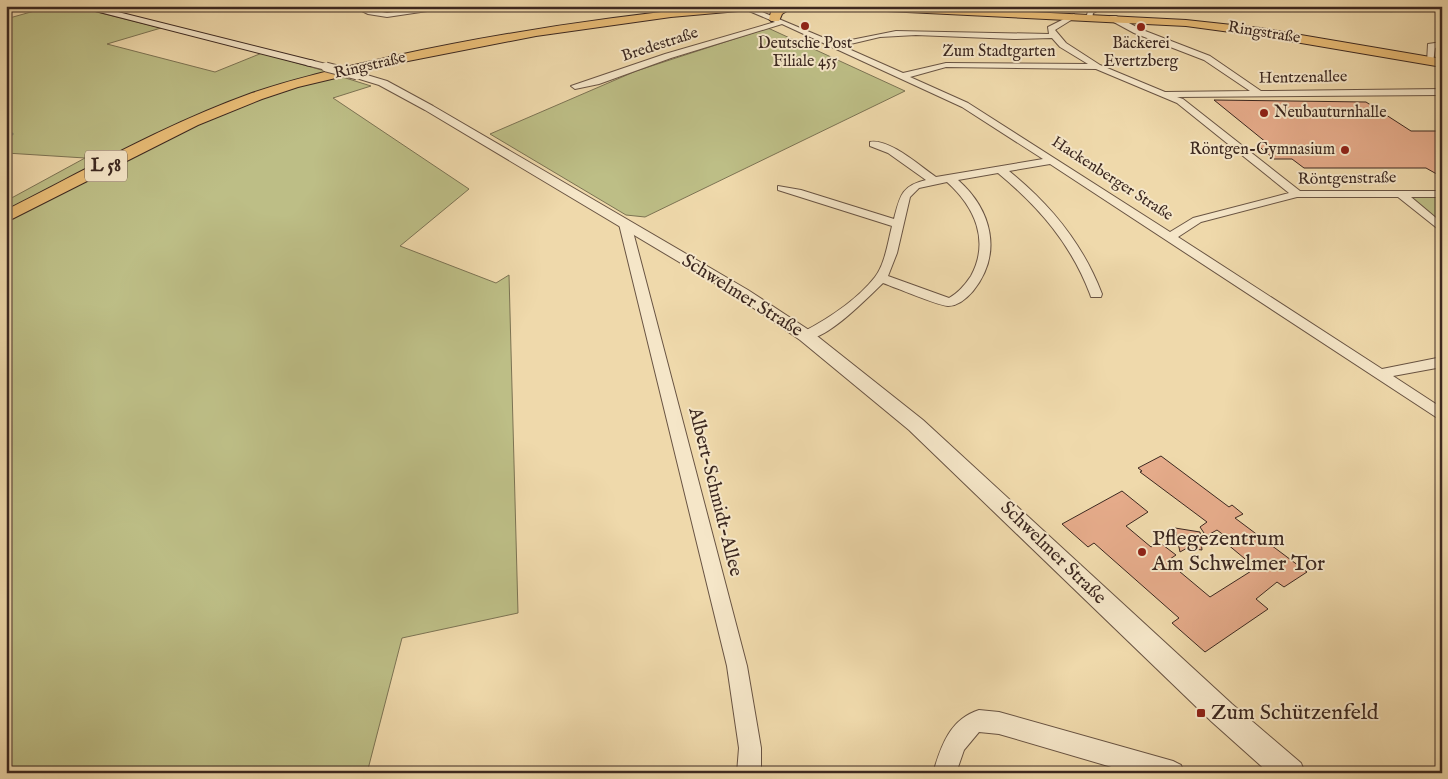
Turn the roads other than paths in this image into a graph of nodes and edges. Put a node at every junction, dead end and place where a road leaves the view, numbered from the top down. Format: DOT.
graph roads {
  1 [pos="81,6"];
  2 [pos="355,6"];
  3 [pos="458,6"];
  4 [pos="711,6"];
  5 [pos="761,6"];
  6 [pos="790,6"];
  7 [pos="846,6"];
  8 [pos="742,7"];
  9 [pos="1102,7"];
  10 [pos="987,9"];
  11 [pos="694,12"];
  12 [pos="1074,16"];
  13 [pos="1089,17"];
  14 [pos="1111,18"];
  15 [pos="778,20"];
  16 [pos="1054,36"];
  17 [pos="1442,44"];
  18 [pos="835,45"];
  19 [pos="454,47"];
  20 [pos="1436,62"];
  21 [pos="310,63"];
  22 [pos="1097,67"];
  23 [pos="902,76"];
  24 [pos="575,86"];
  25 [pos="1442,92"];
  26 [pos="1259,93"];
  27 [pos="1165,94"];
  28 [pos="873,144"];
  29 [pos="1052,161"];
  30 [pos="1002,170"];
  31 [pos="949,178"];
  32 [pos="934,181"];
  33 [pos="782,188"];
  34 [pos="1297,194"];
  35 [pos="1401,194"];
  36 [pos="1442,194"];
  37 [pos="6,217"];
  38 [pos="625,224"];
  39 [pos="899,224"];
  40 [pos="1442,230"];
  41 [pos="1170,237"];
  42 [pos="881,278"];
  43 [pos="1096,294"];
  44 [pos="806,336"];
  45 [pos="1442,362"];
  46 [pos="1381,374"];
  47 [pos="1442,416"];
  48 [pos="749,773"];
  49 [pos="944,773"];
  50 [pos="1173,773"];
  51 [pos="1291,773"];
  1 -- 21 [label="main road, Schwelmer Straße"];
  2 -- 3 [label="street"];
  4 -- 11 [label="main road"];
  5 -- 8 [label="main road, Ringstraße / L 58"];
  6 -- 15 [label="main road"];
  7 -- 10 [label="main road, Ringstraße"];
  8 -- 11 [label="main road, Ringstraße / L 58"];
  8 -- 15 [label="street, Hackenberger Straße"];
  9 -- 13 [label="street"];
  9 -- 14 [label="street"];
  10 -- 12 [label="main road, Ringstraße"];
  11 -- 19 [label="main road, Ringstraße / L 58"];
  12 -- 13 [label="main road, Ringstraße"];
  12 -- 16 [label="street"];
  13 -- 14 [label="main road, Ringstraße"];
  14 -- 20 [label="main road, Ringstraße"];
  14 -- 26 [label="street"];
  15 -- 18 [label="street, Hackenberger Straße"];
  15 -- 24 [label="street, Bredestraße"];
  16 -- 18 [label="street"];
  16 -- 22 [label="street"];
  17 -- 20 [label="street"];
  18 -- 23 [label="street, Hackenberger Straße"];
  19 -- 21 [label="main road"];
  19 -- 37 [label="main road, Ringstraße / L 58"];
  21 -- 38 [label="street, Schwelmer Straße, bridge"];
  22 -- 23 [label="street, Zum Stadtgarten"];
  22 -- 27 [label="street"];
  23 -- 29 [label="street, Hackenberger Straße"];
  25 -- 26 [label="street, Hentzenallee"];
  26 -- 27 [label="street, Hentzenallee"];
  27 -- 34 [label="street"];
  28 -- 32 [label="street"];
  29 -- 30 [label="street"];
  29 -- 41 [label="street, Hackenberger Straße"];
  30 -- 31 [label="street"];
  30 -- 43 [label="street"];
  31 -- 32 [label="street"];
  31 -- 42 [label="street"];
  32 -- 39 [label="street"];
  33 -- 39 [label="street"];
  34 -- 35 [label="street, Röntgenstraße"];
  34 -- 41 [label="street, Röntgenstraße"];
  35 -- 36 [label="street, Röntgenstraße"];
  35 -- 40 [label="street"];
  38 -- 44 [label="street, Schwelmer Straße"];
  38 -- 48 [label="street, Albert-Schmidt-Allee"];
  39 -- 42 [label="street"];
  41 -- 46 [label="street, Hackenberger Straße"];
  42 -- 44 [label="street"];
  44 -- 51 [label="street, Schwelmer Straße"];
  45 -- 46 [label="street"];
  46 -- 47 [label="street, Hackenberger Straße"];
  49 -- 50 [label="street"];
}
